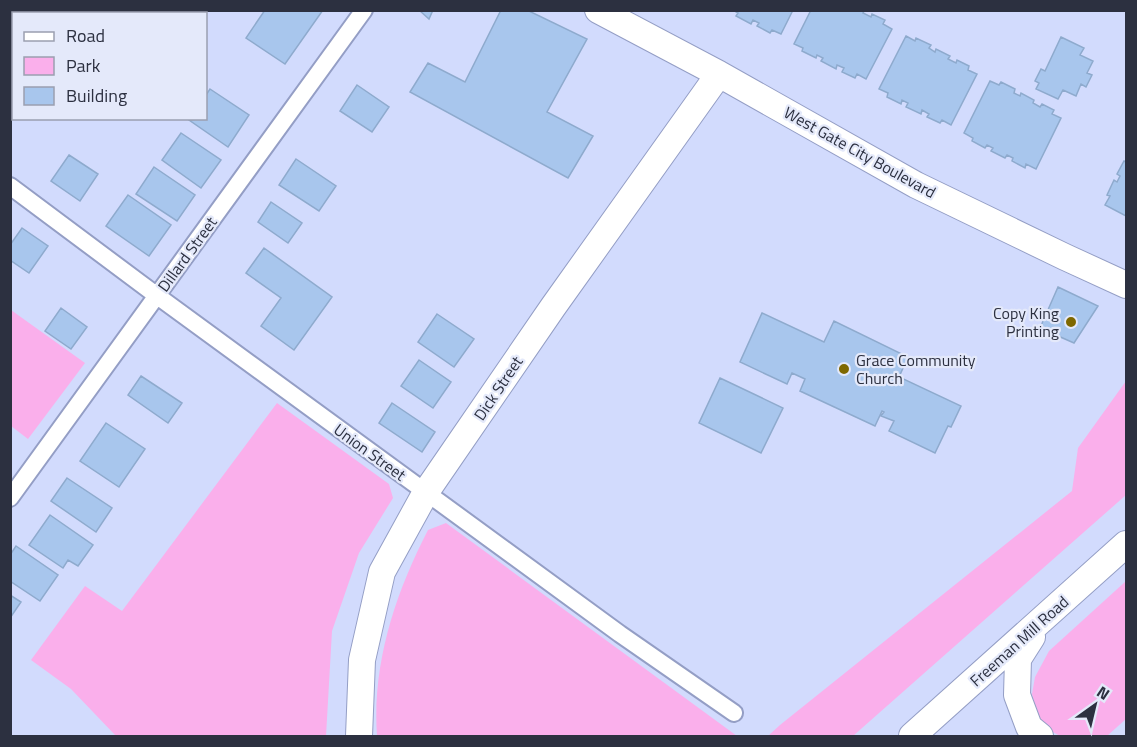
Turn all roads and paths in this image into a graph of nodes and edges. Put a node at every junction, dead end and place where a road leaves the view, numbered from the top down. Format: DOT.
graph roads {
  1 [pos="364,10"];
  2 [pos="598,10"];
  3 [pos="719,74"];
  4 [pos="10,186"];
  5 [pos="1126,285"];
  6 [pos="156,295"];
  7 [pos="426,492"];
  8 [pos="10,498"];
  9 [pos="1126,544"];
  10 [pos="1045,618"];
  11 [pos="734,712"];
  12 [pos="359,736"];
  13 [pos="912,736"];
  14 [pos="1040,736"];
  1 -- 6 [label="street, Dillard Street"];
  2 -- 3 [label="main road, West Gate City Boulevard"];
  3 -- 5 [label="main road, West Gate City Boulevard"];
  3 -- 7 [label="main road, Dick Street"];
  4 -- 6 [label="street, Union Street"];
  6 -- 7 [label="street, Union Street"];
  6 -- 8 [label="street, Dillard Street"];
  7 -- 11 [label="street, Union Street"];
  7 -- 12 [label="main road, Dick Street"];
  9 -- 10 [label="main road, Freeman Mill Road"];
  10 -- 13 [label="main road, Freeman Mill Road"];
  10 -- 14 [label="main road"];
}
